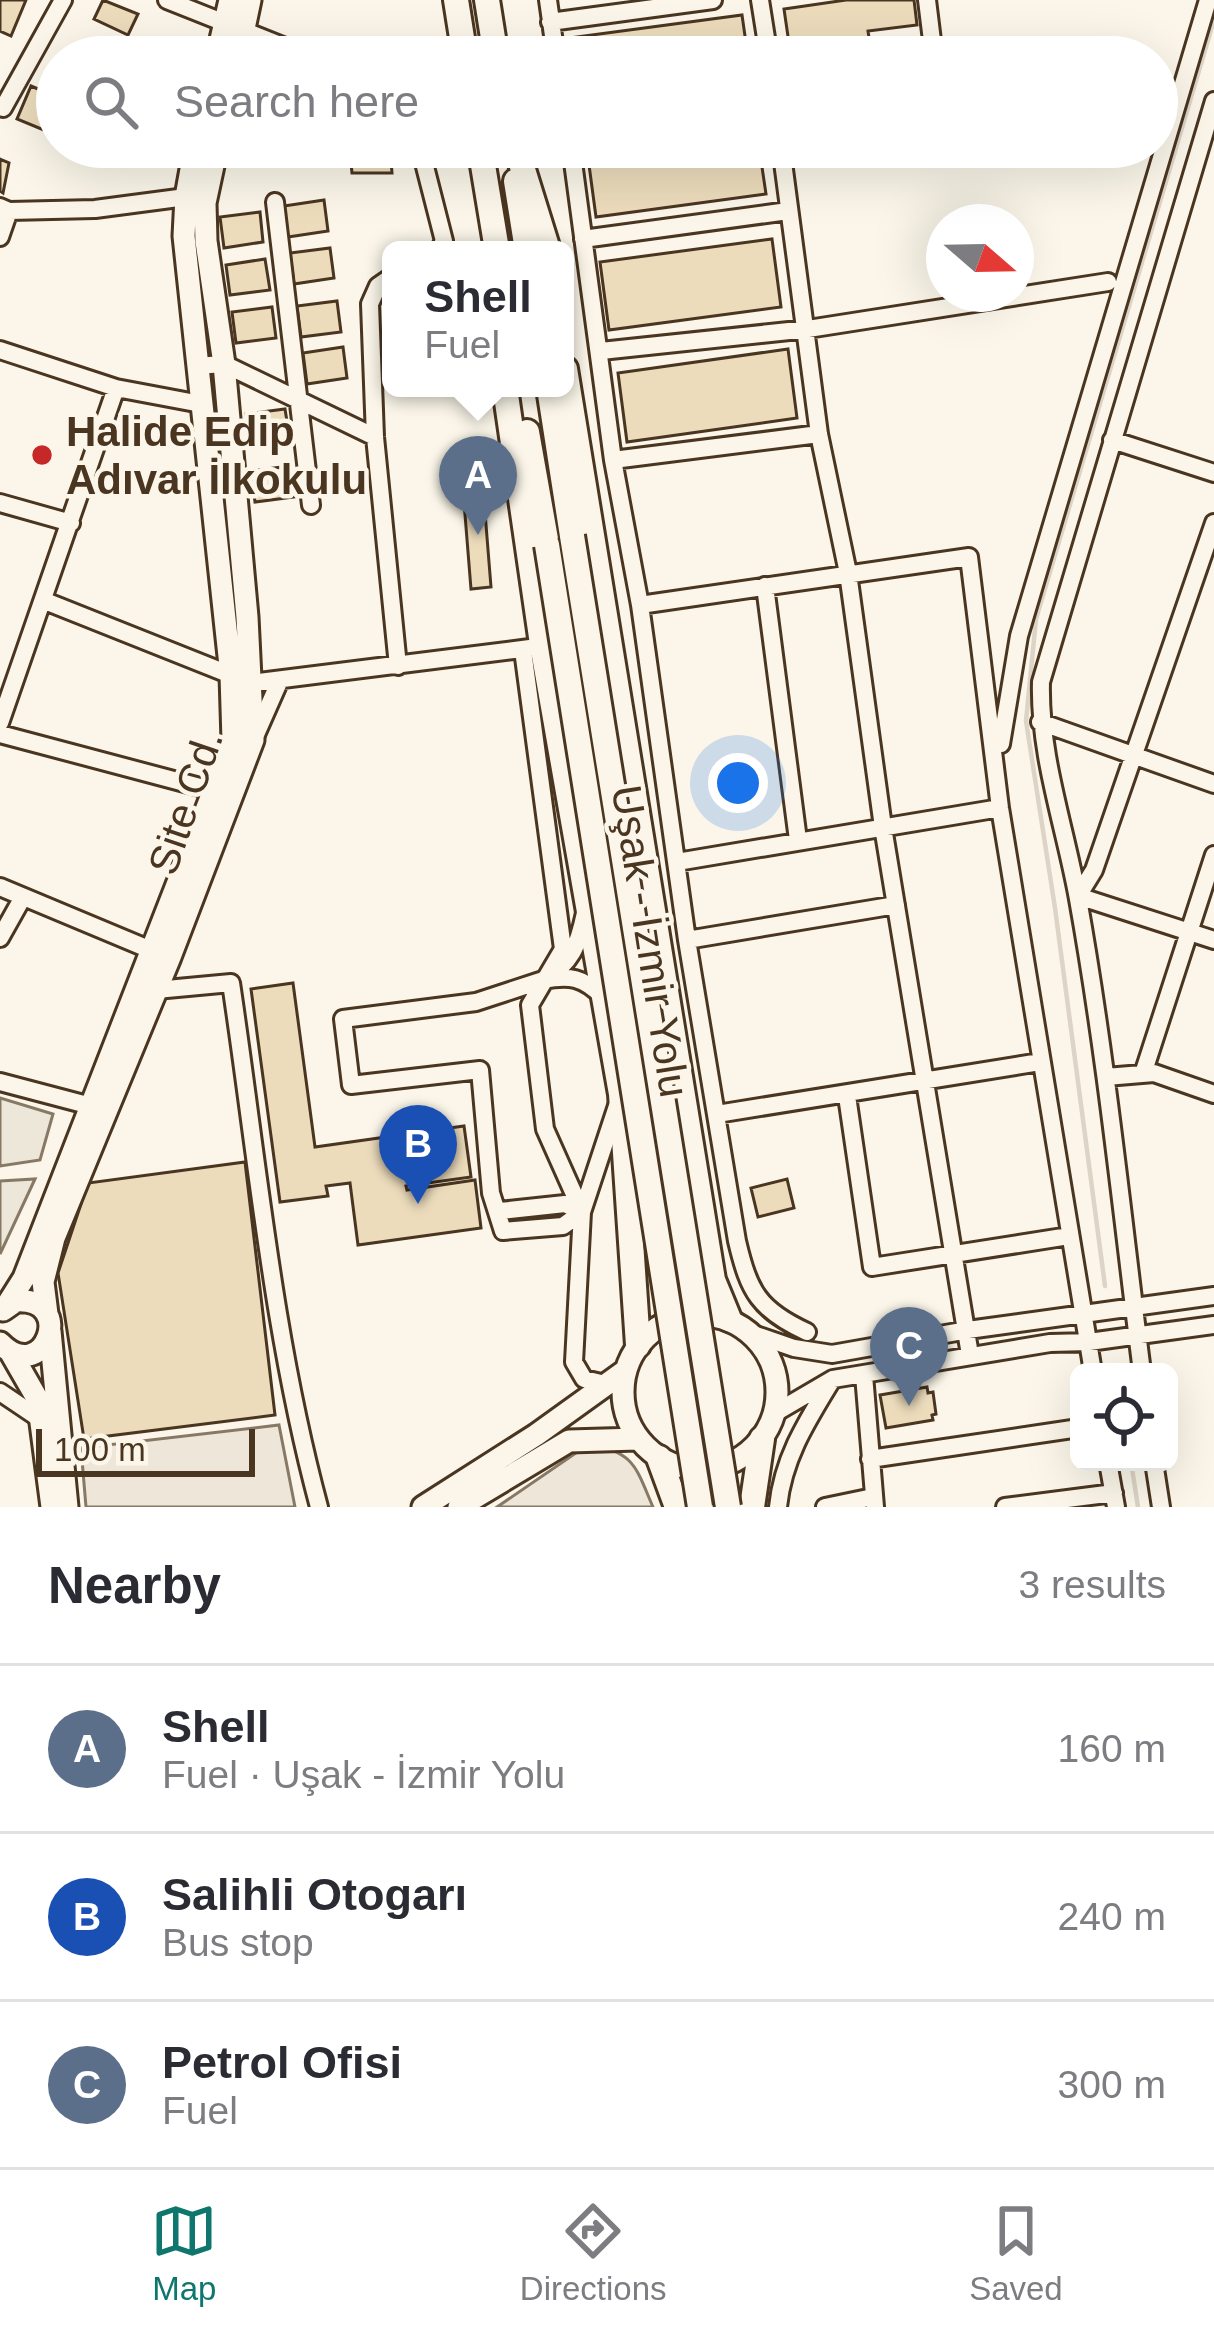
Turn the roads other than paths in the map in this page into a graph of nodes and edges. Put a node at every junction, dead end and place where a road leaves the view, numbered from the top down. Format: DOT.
graph roads {
  1 [pos="63,0"];
  2 [pos="167,0"];
  3 [pos="230,0"];
  4 [pos="250,0"];
  5 [pos="456,0"];
  6 [pos="487,0"];
  7 [pos="548,0"];
  8 [pos="713,0"];
  9 [pos="760,0"];
  10 [pos="927,0"];
  11 [pos="1208,0"];
  12 [pos="550,22"];
  13 [pos="234,27"];
  14 [pos="43,36"];
  15 [pos="229,36"];
  16 [pos="235,36"];
  17 [pos="257,36"];
  18 [pos="462,36"];
  19 [pos="493,36"];
  20 [pos="552,36"];
  21 [pos="766,36"];
  22 [pos="931,36"];
  23 [pos="36,49"];
  24 [pos="1178,101"];
  25 [pos="1214,101"];
  26 [pos="0,107"];
  27 [pos="195,168"];
  28 [pos="208,168"];
  29 [pos="425,168"];
  30 [pos="479,168"];
  31 [pos="482,168"];
  32 [pos="516,168"];
  33 [pos="520,168"];
  34 [pos="574,168"];
  35 [pos="783,168"];
  36 [pos="1158,168"];
  37 [pos="195,200"];
  38 [pos="275,202"];
  39 [pos="5,209"];
  40 [pos="788,211"];
  41 [pos="0,237"];
  42 [pos="583,239"];
  43 [pos="444,241"];
  44 [pos="484,241"];
  45 [pos="495,241"];
  46 [pos="526,241"];
  47 [pos="545,241"];
  48 [pos="1108,281"];
  49 [pos="382,284"];
  50 [pos="808,329"];
  51 [pos="0,350"];
  52 [pos="601,351"];
  53 [pos="224,364"];
  54 [pos="196,366"];
  55 [pos="116,388"];
  56 [pos="506,397"];
  57 [pos="522,397"];
  58 [pos="550,397"];
  59 [pos="570,397"];
  60 [pos="200,404"];
  61 [pos="301,404"];
  62 [pos="819,434"];
  63 [pos="375,437"];
  64 [pos="1112,440"];
  65 [pos="613,460"];
  66 [pos="1214,473"];
  67 [pos="0,503"];
  68 [pos="311,505"];
  69 [pos="71,523"];
  70 [pos="1214,523"];
  71 [pos="848,573"];
  72 [pos="765,586"];
  73 [pos="45,601"];
  74 [pos="640,604"];
  75 [pos="532,647"];
  76 [pos="398,666"];
  77 [pos="241,679"];
  78 [pos="280,680"];
  79 [pos="1040,722"];
  80 [pos="0,723"];
  81 [pos="0,734"];
  82 [pos="253,740"];
  83 [pos="1134,755"];
  84 [pos="999,778"];
  85 [pos="1214,784"];
  86 [pos="215,791"];
  87 [pos="1000,808"];
  88 [pos="883,827"];
  89 [pos="798,841"];
  90 [pos="1214,855"];
  91 [pos="677,862"];
  92 [pos="0,887"];
  93 [pos="1078,896"];
  94 [pos="22,897"];
  95 [pos="896,905"];
  96 [pos="586,907"];
  97 [pos="1188,931"];
  98 [pos="0,938"];
  99 [pos="687,940"];
  100 [pos="1214,940"];
  101 [pos="160,954"];
  102 [pos="543,980"];
  103 [pos="157,990"];
  104 [pos="603,997"];
  105 [pos="1040,1062"];
  106 [pos="1143,1074"];
  107 [pos="1106,1077"];
  108 [pos="0,1082"];
  109 [pos="923,1082"];
  110 [pos="621,1094"];
  111 [pos="1214,1094"];
  112 [pos="847,1096"];
  113 [pos="91,1106"];
  114 [pos="717,1114"];
  115 [pos="582,1212"];
  116 [pos="1069,1236"];
  117 [pos="955,1253"];
  118 [pos="1214,1296"];
  119 [pos="1135,1304"];
  120 [pos="4,1309"];
  121 [pos="1086,1313"];
  122 [pos="729,1319"];
  123 [pos="49,1322"];
  124 [pos="1214,1325"];
  125 [pos="968,1330"];
  126 [pos="807,1332"];
  127 [pos="753,1334"];
  128 [pos="1139,1337"];
  129 [pos="1089,1342"];
  130 [pos="638,1345"];
  131 [pos="6,1348"];
  132 [pos="970,1355"];
  133 [pos="1092,1363"];
  134 [pos="1141,1363"];
  135 [pos="625,1371"];
  136 [pos="864,1375"];
  137 [pos="832,1379"];
  138 [pos="605,1384"];
  139 [pos="0,1392"];
  140 [pos="775,1413"];
  141 [pos="44,1421"];
  142 [pos="1070,1429"];
  143 [pos="638,1438"];
  144 [pos="762,1439"];
  145 [pos="659,1458"];
  146 [pos="870,1459"];
  147 [pos="1155,1471"];
  148 [pos="1115,1500"];
  149 [pos="874,1502"];
  150 [pos="462,1506"];
  151 [pos="52,1507"];
  152 [pos="67,1507"];
  153 [pos="319,1507"];
  154 [pos="423,1507"];
  155 [pos="676,1507"];
  156 [pos="700,1507"];
  157 [pos="728,1507"];
  158 [pos="752,1507"];
  159 [pos="778,1507"];
  160 [pos="825,1507"];
  161 [pos="1006,1507"];
  162 [pos="1161,1507"];
  1 -- 14 [label="street"];
  2 -- 13 [label="street"];
  3 -- 13 [label="main road"];
  4 -- 13 [label="main road"];
  5 -- 18 [label="highway"];
  6 -- 19 [label="highway"];
  7 -- 12 [label="street"];
  8 -- 12 [label="street"];
  9 -- 21 [label="street"];
  10 -- 22 [label="street"];
  11 -- 24 [label="street"];
  12 -- 20 [label="street"];
  13 -- 15 [label="main road"];
  13 -- 16 [label="main road"];
  13 -- 17 [label="street"];
  23 -- 26 [label="street"];
  25 -- 64 [label="street"];
  27 -- 37 [label="main road, Site Cd."];
  28 -- 37 [label="main road, Site Cd."];
  29 -- 43 [label="street"];
  30 -- 44 [label="highway"];
  31 -- 45 [label="highway"];
  32 -- 46 [label="highway"];
  33 -- 47 [label="highway"];
  34 -- 42 [label="street"];
  35 -- 40 [label="street"];
  36 -- 84 [label="street"];
  37 -- 39 [label="street"];
  37 -- 53 [label="main road, Site Cd."];
  37 -- 54 [label="main road, Site Cd."];
  38 -- 61 [label="street"];
  39 -- 41 [label="street"];
  40 -- 42 [label="street"];
  40 -- 50 [label="street"];
  42 -- 52 [label="street"];
  48 -- 50 [label="street"];
  49 -- 63 [label="street"];
  50 -- 52 [label="street"];
  50 -- 62 [label="street"];
  51 -- 55 [label="street"];
  52 -- 65 [label="street"];
  53 -- 54 [label="street"];
  53 -- 61 [label="street"];
  53 -- 77 [label="main road, Site Cd."];
  54 -- 60 [label="main road, Site Cd."];
  55 -- 60 [label="street"];
  55 -- 69 [label="street"];
  56 -- 75 [label="highway"];
  57 -- 156 [label="highway, Uşak - İzmir Yolu, bridge"];
  58 -- 157 [label="highway, Uşak - İzmir Yolu, bridge"];
  59 -- 122 [label="highway"];
  60 -- 77 [label="main road, Site Cd."];
  61 -- 63 [label="street"];
  61 -- 68 [label="street"];
  62 -- 65 [label="street"];
  62 -- 71 [label="street"];
  63 -- 76 [label="street"];
  64 -- 66 [label="street"];
  64 -- 79 [label="street"];
  65 -- 74 [label="street"];
  67 -- 69 [label="street"];
  69 -- 73 [label="street"];
  70 -- 83 [label="street"];
  71 -- 72 [label="street"];
  71 -- 84 [label="street"];
  71 -- 88 [label="street"];
  72 -- 74 [label="street"];
  72 -- 89 [label="street"];
  73 -- 77 [label="street"];
  73 -- 80 [label="street"];
  74 -- 91 [label="street"];
  75 -- 76 [label="street"];
  75 -- 96 [label="highway"];
  75 -- 102 [label="street"];
  76 -- 78 [label="street"];
  77 -- 78 [label="street"];
  77 -- 82 [label="main road, Site Cd."];
  77 -- 86 [label="main road, Site Cd."];
  78 -- 82 [label="street"];
  79 -- 83 [label="street"];
  79 -- 93 [label="street"];
  81 -- 86 [label="street"];
  82 -- 101 [label="main road, Site Cd."];
  83 -- 85 [label="street"];
  83 -- 93 [label="street"];
  84 -- 87 [label="street"];
  86 -- 101 [label="main road, Site Cd."];
  87 -- 88 [label="street"];
  87 -- 105 [label="street"];
  88 -- 89 [label="street"];
  88 -- 95 [label="street"];
  89 -- 91 [label="street"];
  90 -- 97 [label="street"];
  91 -- 99 [label="street"];
  92 -- 94 [label="street"];
  93 -- 97 [label="street"];
  93 -- 107 [label="street"];
  94 -- 98 [label="street"];
  94 -- 101 [label="street"];
  95 -- 99 [label="street"];
  95 -- 109 [label="street"];
  96 -- 102 [label="street"];
  96 -- 104 [label="highway"];
  97 -- 100 [label="street"];
  97 -- 106 [label="street"];
  99 -- 114 [label="street"];
  101 -- 103 [label="main road, Site Cd."];
  101 -- 113 [label="main road, Site Cd."];
  102 -- 104 [label="street"];
  102 -- 115 [label="street"];
  102 -- 115 [label="street"];
  103 -- 123 [label="main road, Site Cd."];
  103 -- 153 [label="street"];
  104 -- 110 [label="highway"];
  105 -- 109 [label="street"];
  105 -- 116 [label="street"];
  106 -- 107 [label="street"];
  106 -- 111 [label="street"];
  107 -- 119 [label="street"];
  108 -- 113 [label="street"];
  109 -- 112 [label="street"];
  109 -- 117 [label="street"];
  110 -- 115 [label="street"];
  110 -- 130 [label="highway"];
  112 -- 114 [label="street"];
  112 -- 117 [label="street"];
  113 -- 120 [label="main road, Site Cd."];
  114 -- 126 [label="street"];
  115 -- 138 [label="street"];
  116 -- 117 [label="street"];
  116 -- 121 [label="street"];
  117 -- 125 [label="street"];
  118 -- 119 [label="street"];
  119 -- 121 [label="street"];
  119 -- 128 [label="street"];
  120 -- 123 [label="main road"];
  121 -- 125 [label="street"];
  121 -- 129 [label="street"];
  122 -- 127 [label="main road"];
  122 -- 130 [label="main road"];
  123 -- 131 [label="main road"];
  123 -- 152 [label="main road, Site Cd."];
  124 -- 128 [label="street"];
  125 -- 127 [label="street"];
  125 -- 132 [label="street"];
  127 -- 140 [label="main road"];
  128 -- 129 [label="street"];
  128 -- 134 [label="street"];
  129 -- 132 [label="street"];
  129 -- 133 [label="street"];
  130 -- 135 [label="main road"];
  131 -- 141 [label="main road"];
  132 -- 136 [label="street"];
  135 -- 138 [label="main road"];
  135 -- 143 [label="main road"];
  136 -- 137 [label="street"];
  136 -- 146 [label="street"];
  137 -- 140 [label="street"];
  137 -- 159 [label="street"];
  138 -- 154 [label="main road"];
  139 -- 141 [label="street"];
  140 -- 144 [label="main road"];
  141 -- 151 [label="main road"];
  142 -- 146 [label="street"];
  143 -- 145 [label="main road"];
  143 -- 150 [label="main road"];
  144 -- 145 [label="main road"];
  144 -- 158 [label="highway"];
  145 -- 155 [label="highway"];
  146 -- 149 [label="street"];
  147 -- 162 [label="street"];
  148 -- 161 [label="street"];
  149 -- 160 [label="street"];
}
